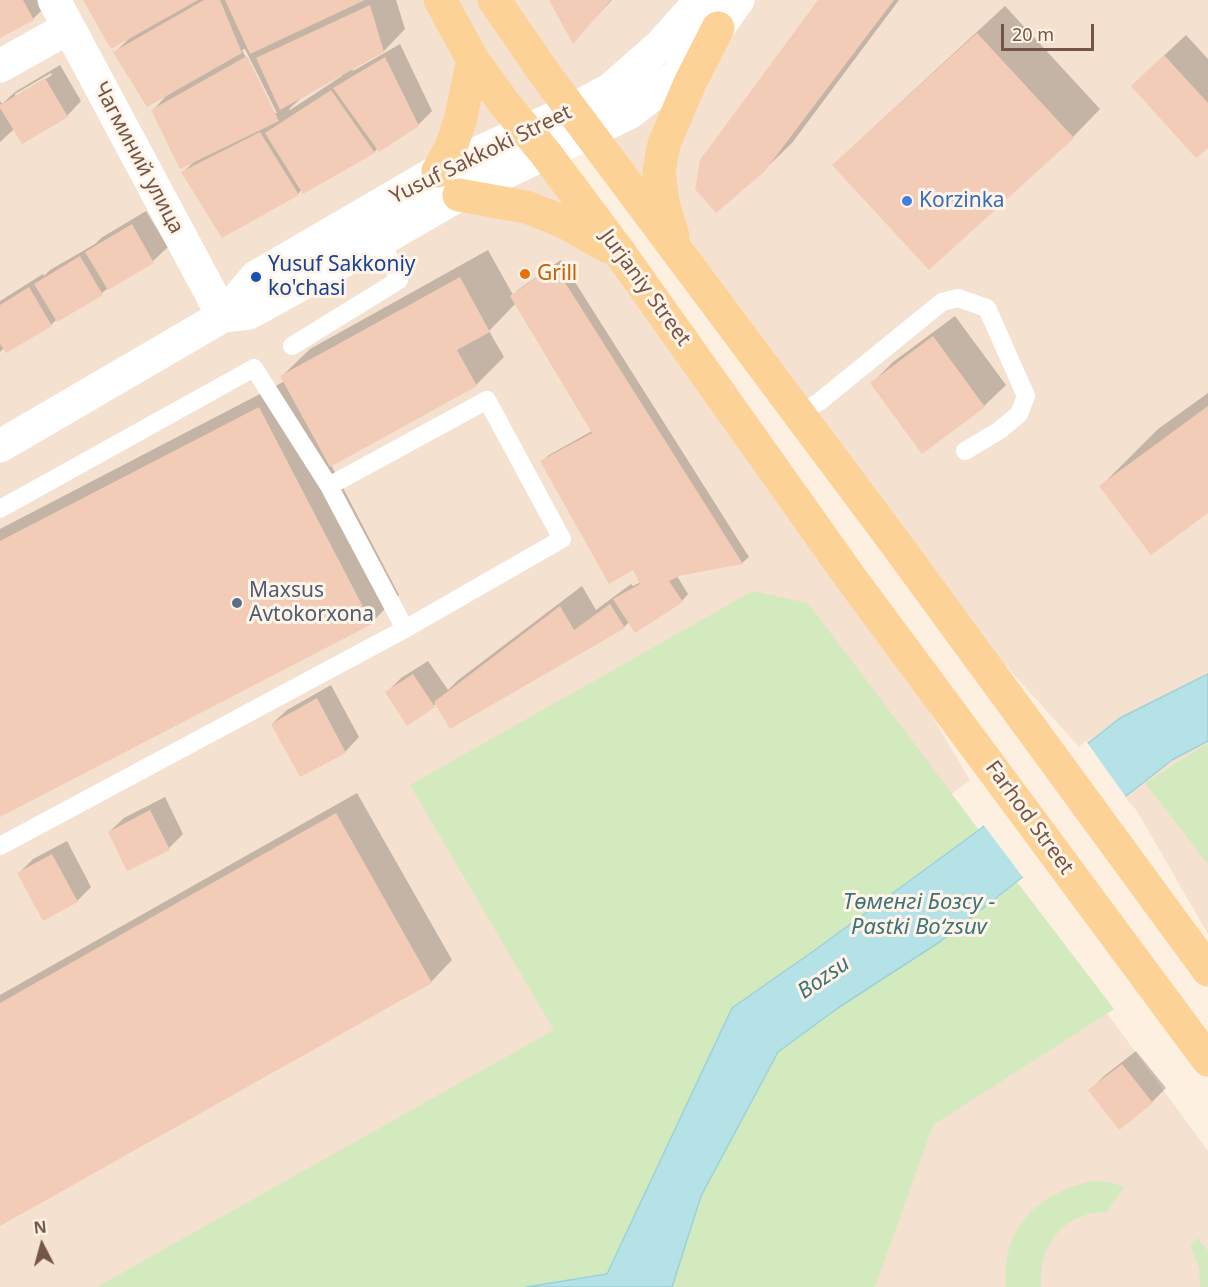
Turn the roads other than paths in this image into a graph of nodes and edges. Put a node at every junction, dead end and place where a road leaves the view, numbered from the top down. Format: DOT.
graph roads {
  1 [pos="440,0"];
  2 [pos="494,0"];
  3 [pos="701,0"];
  4 [pos="738,0"];
  5 [pos="61,14"];
  6 [pos="718,28"];
  7 [pos="473,60"];
  8 [pos="0,66"];
  9 [pos="580,121"];
  10 [pos="537,142"];
  11 [pos="448,183"];
  12 [pos="381,240"];
  13 [pos="678,252"];
  14 [pos="621,253"];
  15 [pos="223,316"];
  16 [pos="292,346"];
  17 [pos="799,414"];
  18 [pos="0,446"];
  19 [pos="965,451"];
  20 [pos="329,486"];
  21 [pos="0,509"];
  22 [pos="850,577"];
  23 [pos="405,629"];
  24 [pos="0,846"];
  25 [pos="1208,970"];
  26 [pos="1208,1060"];
  1 -- 7 [label="main road, Jurjaniy Street"];
  2 -- 9 [label="main road"];
  3 -- 9 [label="main road, Yusuf Sakkoki Street"];
  4 -- 6 [label="main road, Yusuf Sakkoki Street"];
  5 -- 8 [label="main road"];
  5 -- 15 [label="main road, Чагминий улица"];
  6 -- 9 [label="main road, Yusuf Sakkoki Street"];
  6 -- 13 [label="main road"];
  7 -- 10 [label="main road, Jurjaniy Street"];
  7 -- 11 [label="main road"];
  9 -- 10 [label="main road, Yusuf Sakkoki Street"];
  9 -- 13 [label="main road"];
  10 -- 11 [label="main road, Yusuf Sakkoki Street"];
  10 -- 14 [label="main road, Jurjaniy Street"];
  11 -- 12 [label="main road, Yusuf Sakkoki Street"];
  11 -- 14 [label="main road"];
  11 -- 15 [label="main road, Yusuf Sakkoki Street"];
  12 -- 15 [label="main road, Yusuf Sakkoki Street"];
  12 -- 16 [label="lane"];
  13 -- 17 [label="main road"];
  14 -- 22 [label="main road, Jurjaniy Street"];
  15 -- 18 [label="main road, Yusuf Sakkoki Street"];
  17 -- 19 [label="lane"];
  17 -- 25 [label="main road"];
  20 -- 21 [label="lane"];
  20 -- 23 [label="lane"];
  20 -- 23 [label="lane"];
  22 -- 26 [label="main road, Farhod Street"];
  23 -- 24 [label="lane"];
}
